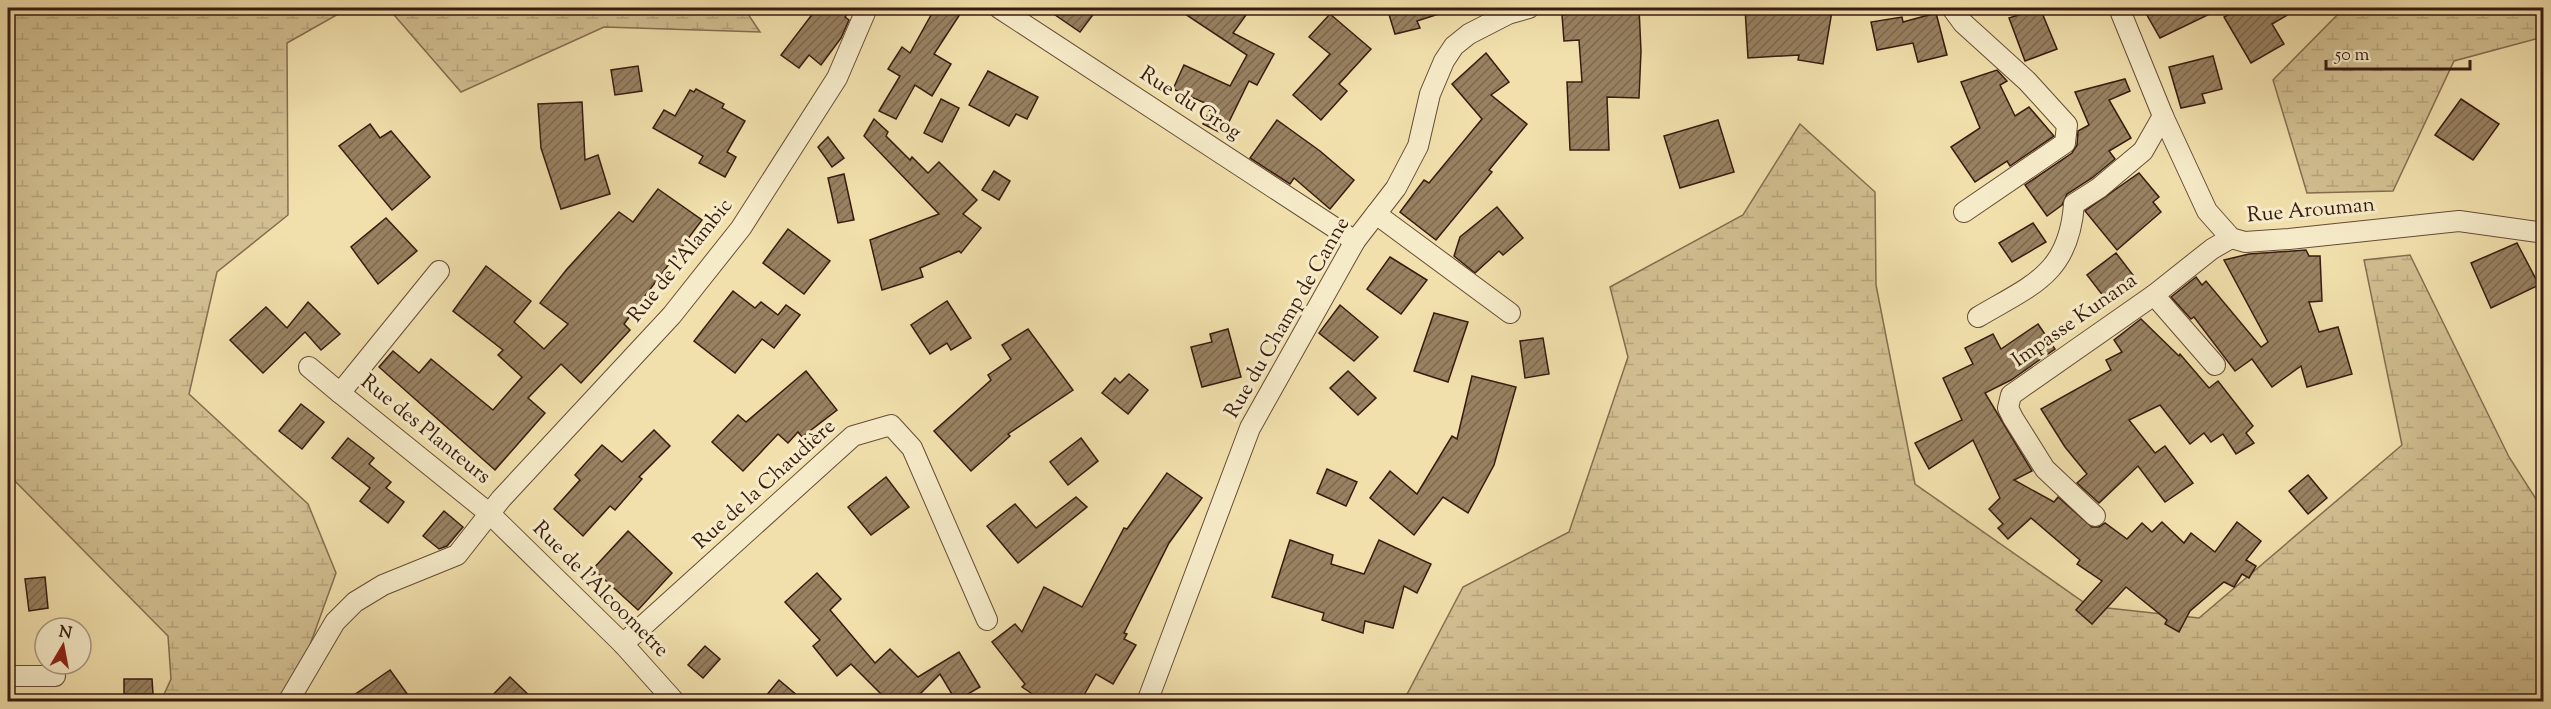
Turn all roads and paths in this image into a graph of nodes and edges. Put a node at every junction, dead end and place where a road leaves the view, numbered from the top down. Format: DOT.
graph roads {
  1 [pos="867,8"];
  2 [pos="999,8"];
  3 [pos="1529,8"];
  4 [pos="1952,8"];
  5 [pos="2119,8"];
  6 [pos="2163,116"];
  7 [pos="1964,213"];
  8 [pos="1376,214"];
  9 [pos="2544,233"];
  10 [pos="2231,238"];
  11 [pos="1355,241"];
  12 [pos="439,271"];
  13 [pos="2154,295"];
  14 [pos="1510,313"];
  15 [pos="1978,317"];
  16 [pos="2215,365"];
  17 [pos="309,367"];
  18 [pos="340,393"];
  19 [pos="490,514"];
  20 [pos="2095,516"];
  21 [pos="987,620"];
  22 [pos="623,644"];
  23 [pos="8,676"];
  24 [pos="33,676"];
  25 [pos="288,702"];
  26 [pos="675,702"];
  27 [pos="1147,702"];
  1 -- 19 [label="street, Rue de l'Alambic"];
  2 -- 11 [label="street, Rue du Grog"];
  3 -- 8 [label="street, Rue du Champ de Canne"];
  4 -- 7 [label="street"];
  5 -- 6 [label="street, Rue Arouman"];
  6 -- 10 [label="street, Rue Arouman"];
  6 -- 15 [label="street"];
  8 -- 11 [label="street, Rue du Champ de Canne"];
  8 -- 14 [label="street"];
  9 -- 10 [label="street, Rue Arouman"];
  10 -- 13 [label="street, Impasse Kunana"];
  11 -- 27 [label="street, Rue du Champ de Canne"];
  12 -- 18 [label="street, Rue des Planteurs"];
  13 -- 16 [label="street"];
  13 -- 20 [label="street, Impasse Kunana"];
  17 -- 18 [label="street"];
  18 -- 19 [label="street, Rue des Planteurs"];
  19 -- 22 [label="street, Rue de l'Alcoometre"];
  19 -- 25 [label="street, Rue de l'Alambic"];
  21 -- 22 [label="street, Rue de la Chaudière"];
  22 -- 26 [label="street, Rue de l'Alcoometre"];
  23 -- 24 [label="street"];
}
